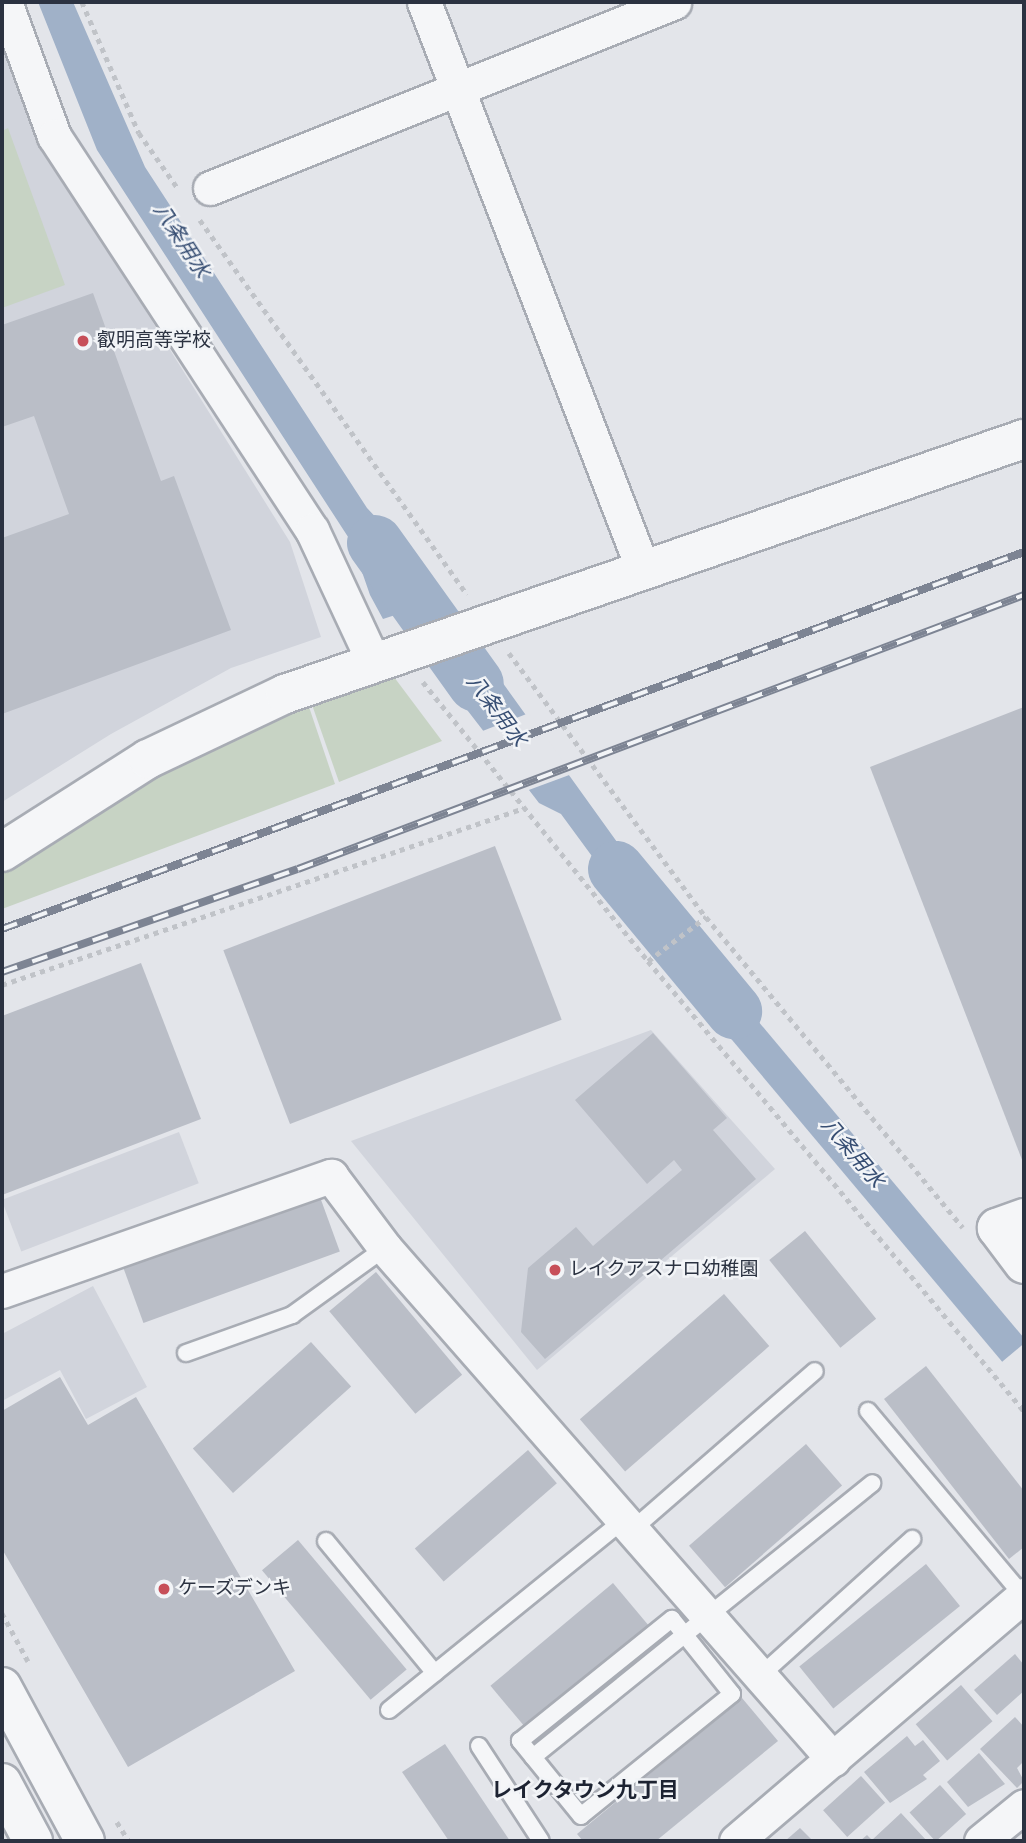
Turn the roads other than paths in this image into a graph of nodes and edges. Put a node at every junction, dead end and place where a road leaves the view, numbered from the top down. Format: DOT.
graph roads {
  1 [pos="5,2"];
  2 [pos="424,2"];
  3 [pos="674,2"];
  4 [pos="459,87"];
  5 [pos="194,197"];
  6 [pos="1024,439"];
  7 [pos="642,567"];
  8 [pos="393,654"];
  9 [pos="2,852"];
  10 [pos="1011,1223"];
  11 [pos="385,1248"];
  12 [pos="1024,1264"];
  13 [pos="2,1291"];
  14 [pos="186,1353"];
  15 [pos="815,1371"];
  16 [pos="868,1411"];
  17 [pos="872,1483"];
  18 [pos="628,1525"];
  19 [pos="912,1539"];
  20 [pos="326,1541"];
  21 [pos="1023,1596"];
  22 [pos="694,1624"];
  23 [pos="756,1671"];
  24 [pos="435,1673"];
  25 [pos="2,1686"];
  26 [pos="727,1687"];
  27 [pos="389,1710"];
  28 [pos="479,1746"];
  29 [pos="832,1759"];
  30 [pos="2,1783"];
  31 [pos="1024,1805"];
  32 [pos="33,1841"];
  33 [pos="85,1841"];
  34 [pos="541,1841"];
  35 [pos="736,1841"];
  36 [pos="981,1841"];
  1 -- 8 [label="street"];
  2 -- 4 [label="street"];
  3 -- 4 [label="street"];
  4 -- 5 [label="street"];
  4 -- 7 [label="street"];
  6 -- 7 [label="street"];
  7 -- 8 [label="street"];
  8 -- 9 [label="street"];
  10 -- 12 [label="street"];
  11 -- 13 [label="street"];
  11 -- 14 [label="lane"];
  11 -- 18 [label="street"];
  15 -- 18 [label="lane"];
  16 -- 21 [label="lane"];
  17 -- 22 [label="lane"];
  18 -- 22 [label="street"];
  18 -- 24 [label="lane"];
  19 -- 23 [label="lane"];
  20 -- 24 [label="lane"];
  21 -- 29 [label="street"];
  22 -- 23 [label="street"];
  22 -- 26 [label="lane"];
  22 -- 26 [label="lane"];
  23 -- 26 [label="lane"];
  23 -- 29 [label="street"];
  24 -- 27 [label="lane"];
  25 -- 33 [label="street"];
  28 -- 34 [label="lane"];
  29 -- 35 [label="street"];
  30 -- 32 [label="street"];
  31 -- 36 [label="street"];
}
